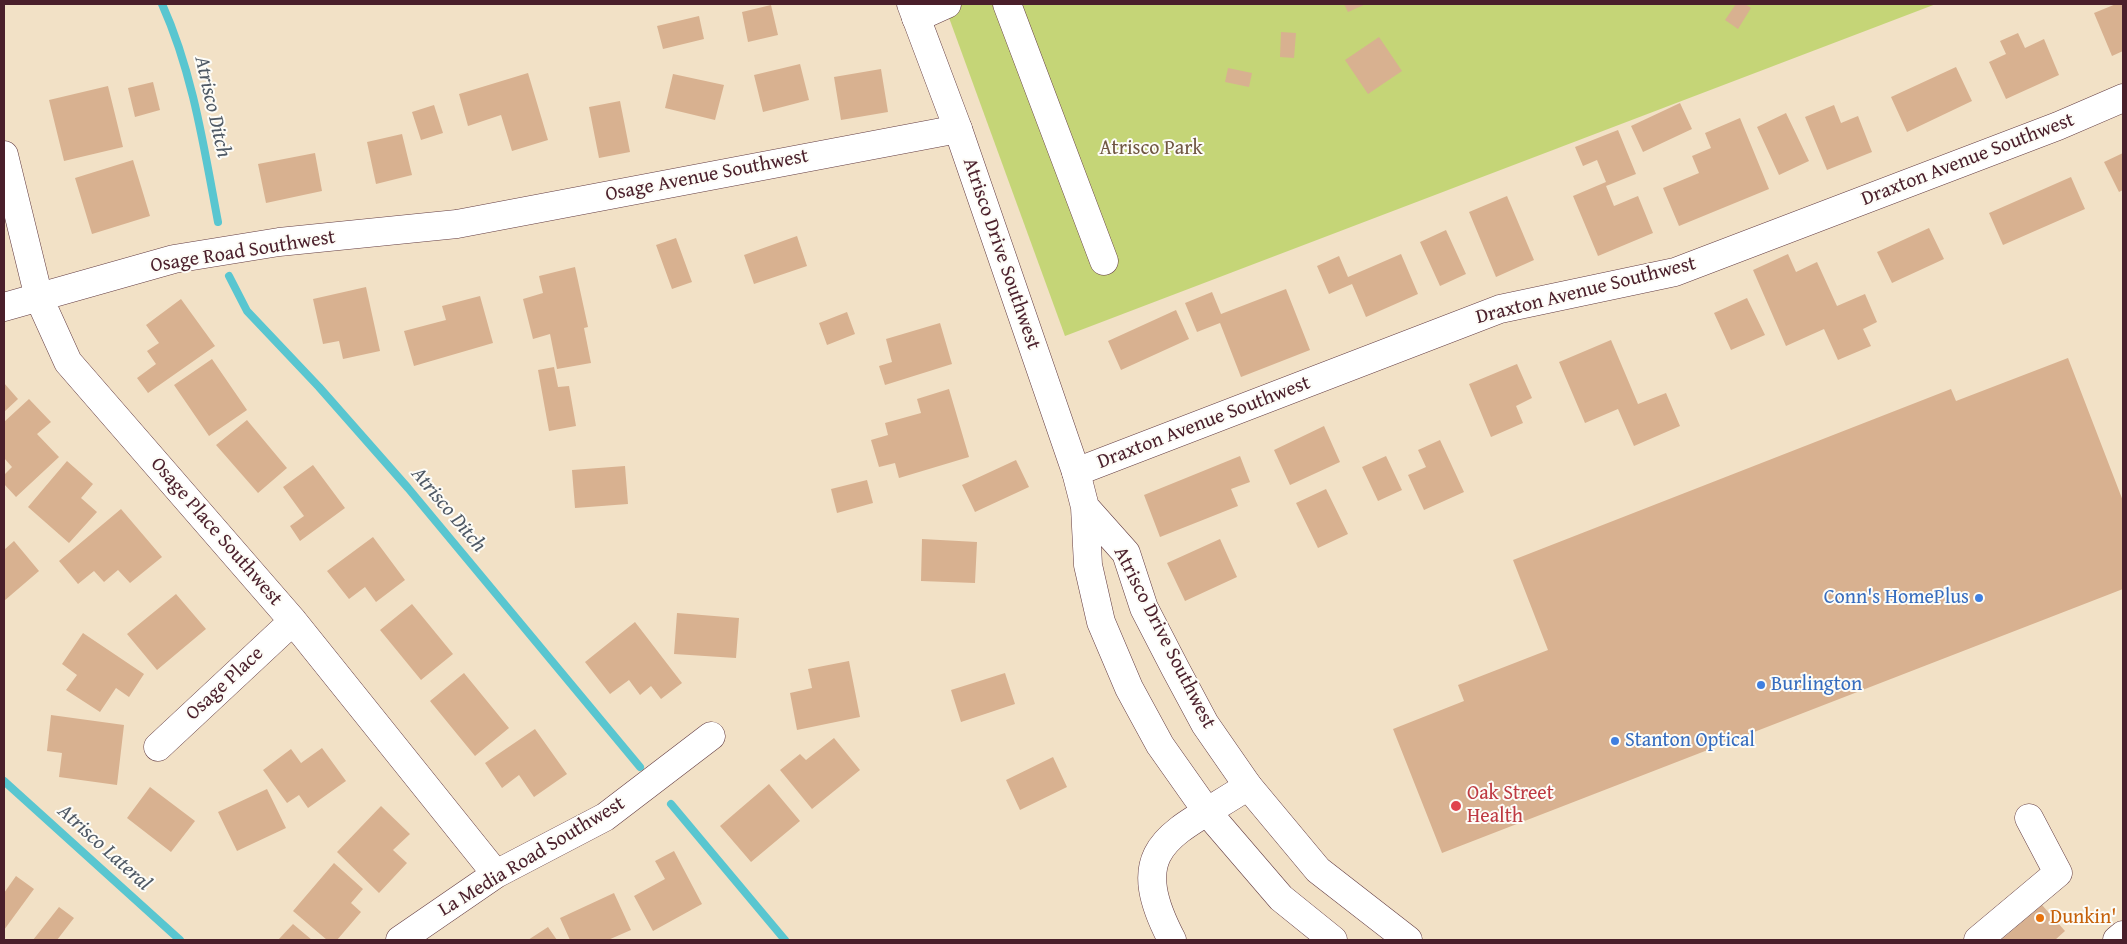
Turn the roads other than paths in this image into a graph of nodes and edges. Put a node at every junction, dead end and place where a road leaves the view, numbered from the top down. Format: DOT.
graph roads {
  1 [pos="947,4"];
  2 [pos="1007,4"];
  3 [pos="913,11"];
  4 [pos="2123,98"];
  5 [pos="958,129"];
  6 [pos="4,155"];
  7 [pos="457,224"];
  8 [pos="1104,261"];
  9 [pos="39,298"];
  10 [pos="4,307"];
  11 [pos="1076,472"];
  12 [pos="1085,507"];
  13 [pos="293,621"];
  14 [pos="712,736"];
  15 [pos="158,747"];
  16 [pos="1248,786"];
  17 [pos="1208,813"];
  18 [pos="2029,818"];
  19 [pos="496,874"];
  20 [pos="2123,936"];
  21 [pos="400,940"];
  22 [pos="1172,940"];
  23 [pos="1333,940"];
  24 [pos="1408,940"];
  25 [pos="1978,940"];
  26 [pos="2117,940"];
  1 -- 3 [label="street"];
  2 -- 8 [label="street"];
  3 -- 5 [label="street, Atrisco Drive Southwest"];
  4 -- 11 [label="street, Draxton Avenue Southwest"];
  5 -- 7 [label="street, Osage Avenue Southwest"];
  5 -- 11 [label="street, Atrisco Drive Southwest"];
  6 -- 9 [label="street, Osage Place Southwest"];
  7 -- 9 [label="street, Osage Road Southwest"];
  9 -- 10 [label="street, Osage Road Southwest"];
  9 -- 13 [label="street, Osage Place Southwest"];
  11 -- 12 [label="street, Atrisco Drive Southwest"];
  12 -- 16 [label="street, Atrisco Drive Southwest"];
  12 -- 17 [label="street, Atrisco Drive Southwest"];
  13 -- 15 [label="street, Osage Place"];
  13 -- 19 [label="street, Osage Place Southwest"];
  14 -- 19 [label="street, La Media Road Southwest"];
  16 -- 17 [label="street"];
  16 -- 24 [label="street, Atrisco Drive Southwest"];
  17 -- 22 [label="street"];
  17 -- 23 [label="street, Atrisco Drive Southwest"];
  18 -- 25 [label="street"];
  19 -- 21 [label="street, La Media Road Southwest"];
  20 -- 26 [label="street"];
}
